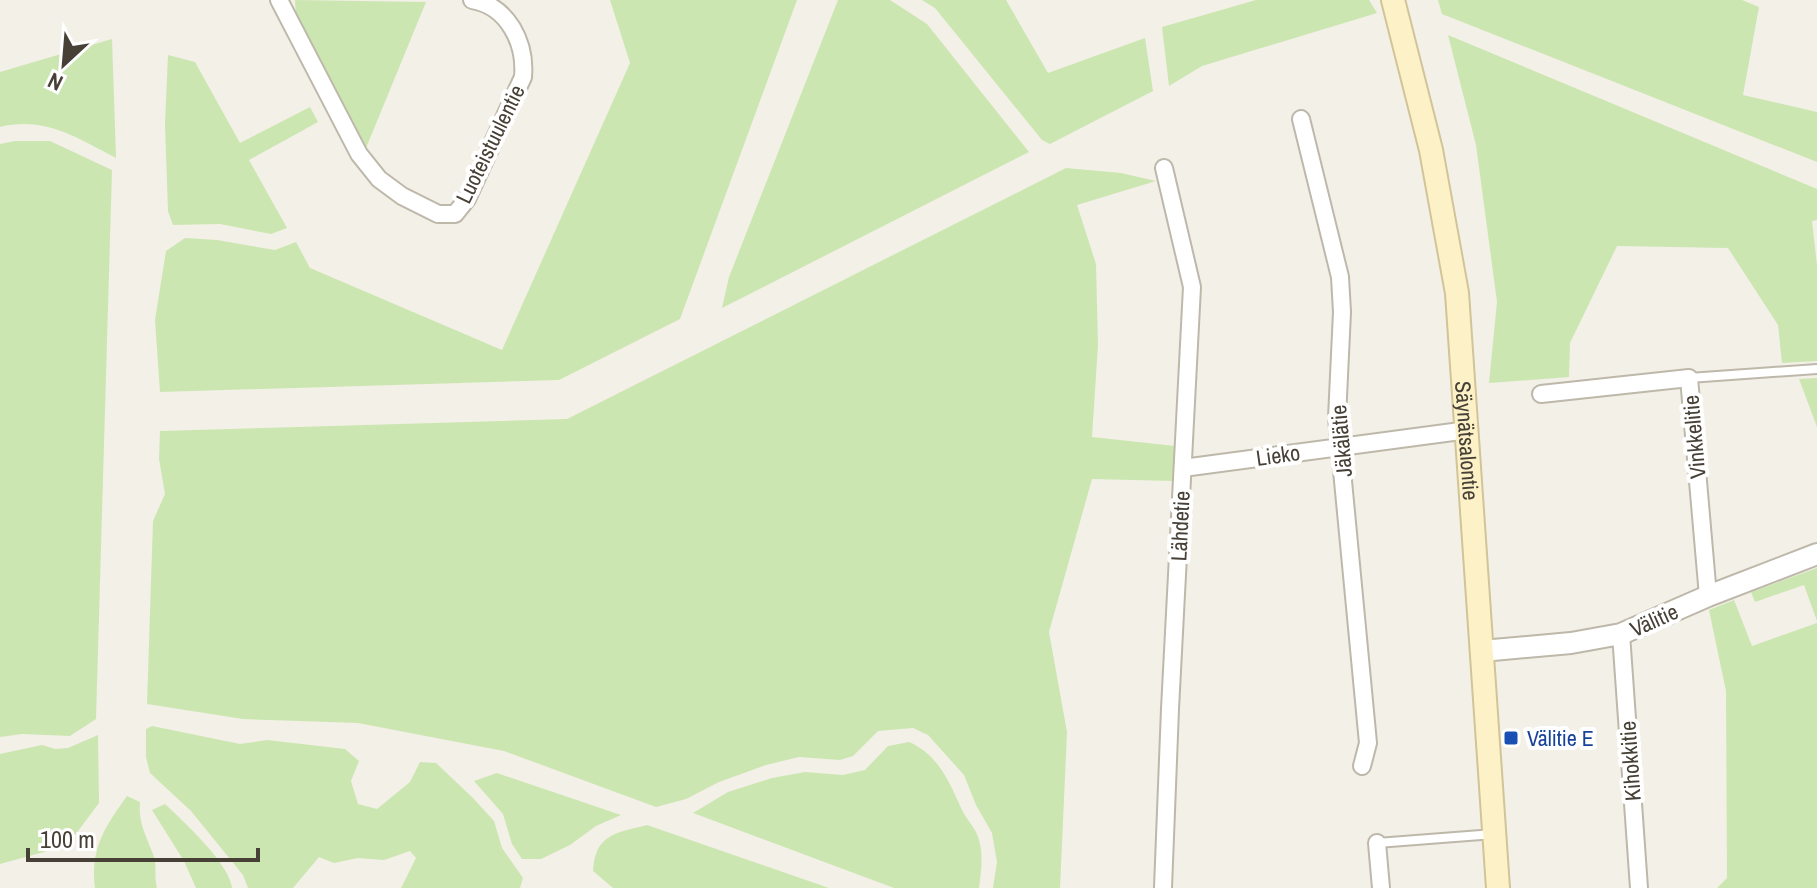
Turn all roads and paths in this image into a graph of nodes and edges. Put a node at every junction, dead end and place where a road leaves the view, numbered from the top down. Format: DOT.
graph roads {
  1 [pos="279,0"];
  2 [pos="472,0"];
  3 [pos="1393,0"];
  4 [pos="1301,119"];
  5 [pos="1164,168"];
  6 [pos="1817,369"];
  7 [pos="1689,378"];
  8 [pos="1541,394"];
  9 [pos="1468,430"];
  10 [pos="1341,447"];
  11 [pos="1183,468"];
  12 [pos="1817,554"];
  13 [pos="1708,596"];
  14 [pos="1621,634"];
  15 [pos="1482,651"];
  16 [pos="1362,766"];
  17 [pos="1494,834"];
  18 [pos="1377,843"];
  19 [pos="1163,888"];
  20 [pos="1381,888"];
  21 [pos="1498,888"];
  22 [pos="1639,888"];
  1 -- 2 [label="street, Luoteistuulentie"];
  3 -- 9 [label="main road, Säynätsalontie"];
  4 -- 10 [label="street, Jäkälätie"];
  5 -- 11 [label="street, Lähdetie"];
  6 -- 7 [label="lane"];
  7 -- 8 [label="street, Vinkkelitie"];
  7 -- 13 [label="street, Vinkkelitie"];
  9 -- 10 [label="street, Lieko"];
  9 -- 15 [label="main road, Säynätsalontie"];
  10 -- 11 [label="street, Lieko"];
  10 -- 16 [label="street, Jäkälätie"];
  11 -- 19 [label="street, Lähdetie"];
  12 -- 13 [label="street, Välitie"];
  13 -- 14 [label="street, Välitie"];
  14 -- 15 [label="street, Välitie"];
  14 -- 22 [label="street, Kihokkitie"];
  15 -- 17 [label="main road, Säynätsalontie"];
  17 -- 18 [label="lane"];
  17 -- 21 [label="main road, Säynätsalontie"];
  18 -- 20 [label="street"];
}
